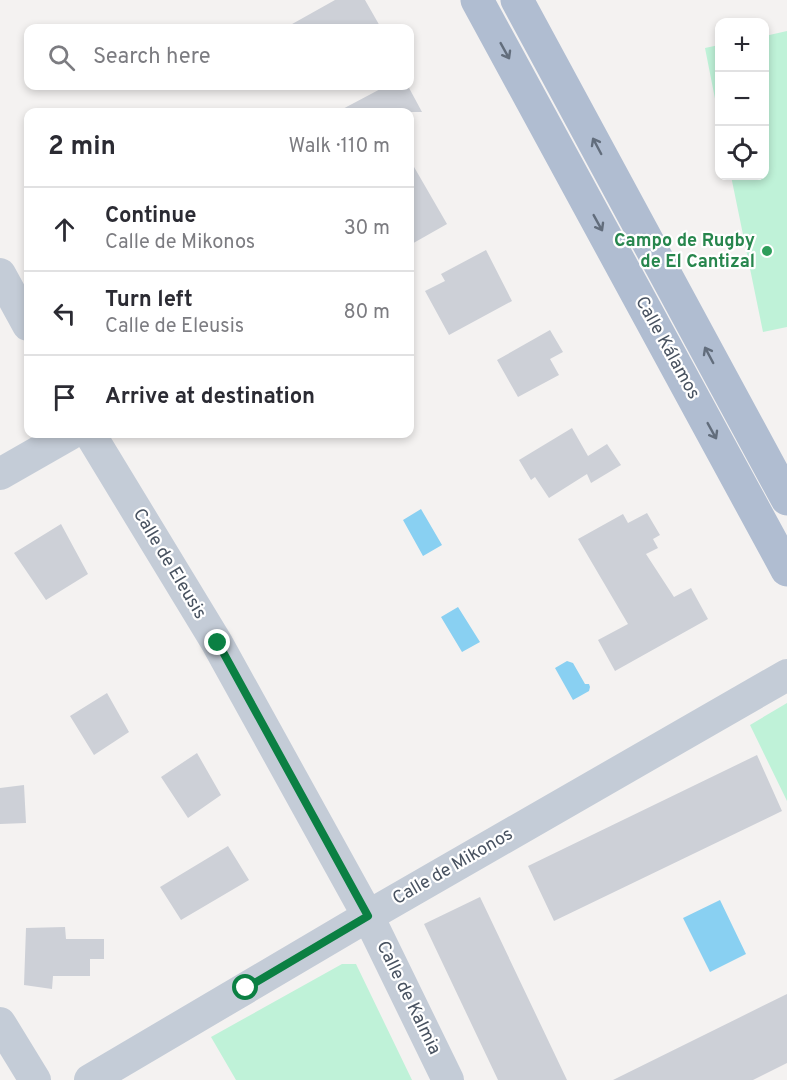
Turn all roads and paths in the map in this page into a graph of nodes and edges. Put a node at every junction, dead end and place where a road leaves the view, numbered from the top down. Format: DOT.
graph roads {
  1 [pos="477,0"];
  2 [pos="517,0"];
  3 [pos="0,274"];
  4 [pos="24,318"];
  5 [pos="63,438"];
  6 [pos="92,438"];
  7 [pos="0,474"];
  8 [pos="787,499"];
  9 [pos="787,570"];
  10 [pos="787,675"];
  11 [pos="368,916"];
  12 [pos="0,1023"];
  13 [pos="35,1080"];
  14 [pos="90,1080"];
  15 [pos="448,1080"];
  1 -- 9 [label="main road, Calle Kálamos, one-way"];
  8 -- 2 [label="main road, Calle Kálamos, one-way"];
  3 -- 4 [label="street"];
  5 -- 7 [label="street"];
  6 -- 11 [label="street, Calle de Eleusis"];
  10 -- 11 [label="street, Calle de Mikonos"];
  11 -- 14 [label="street, Calle de Mikonos"];
  11 -- 15 [label="street, Calle de Kalmia"];
  12 -- 13 [label="street"];
}
